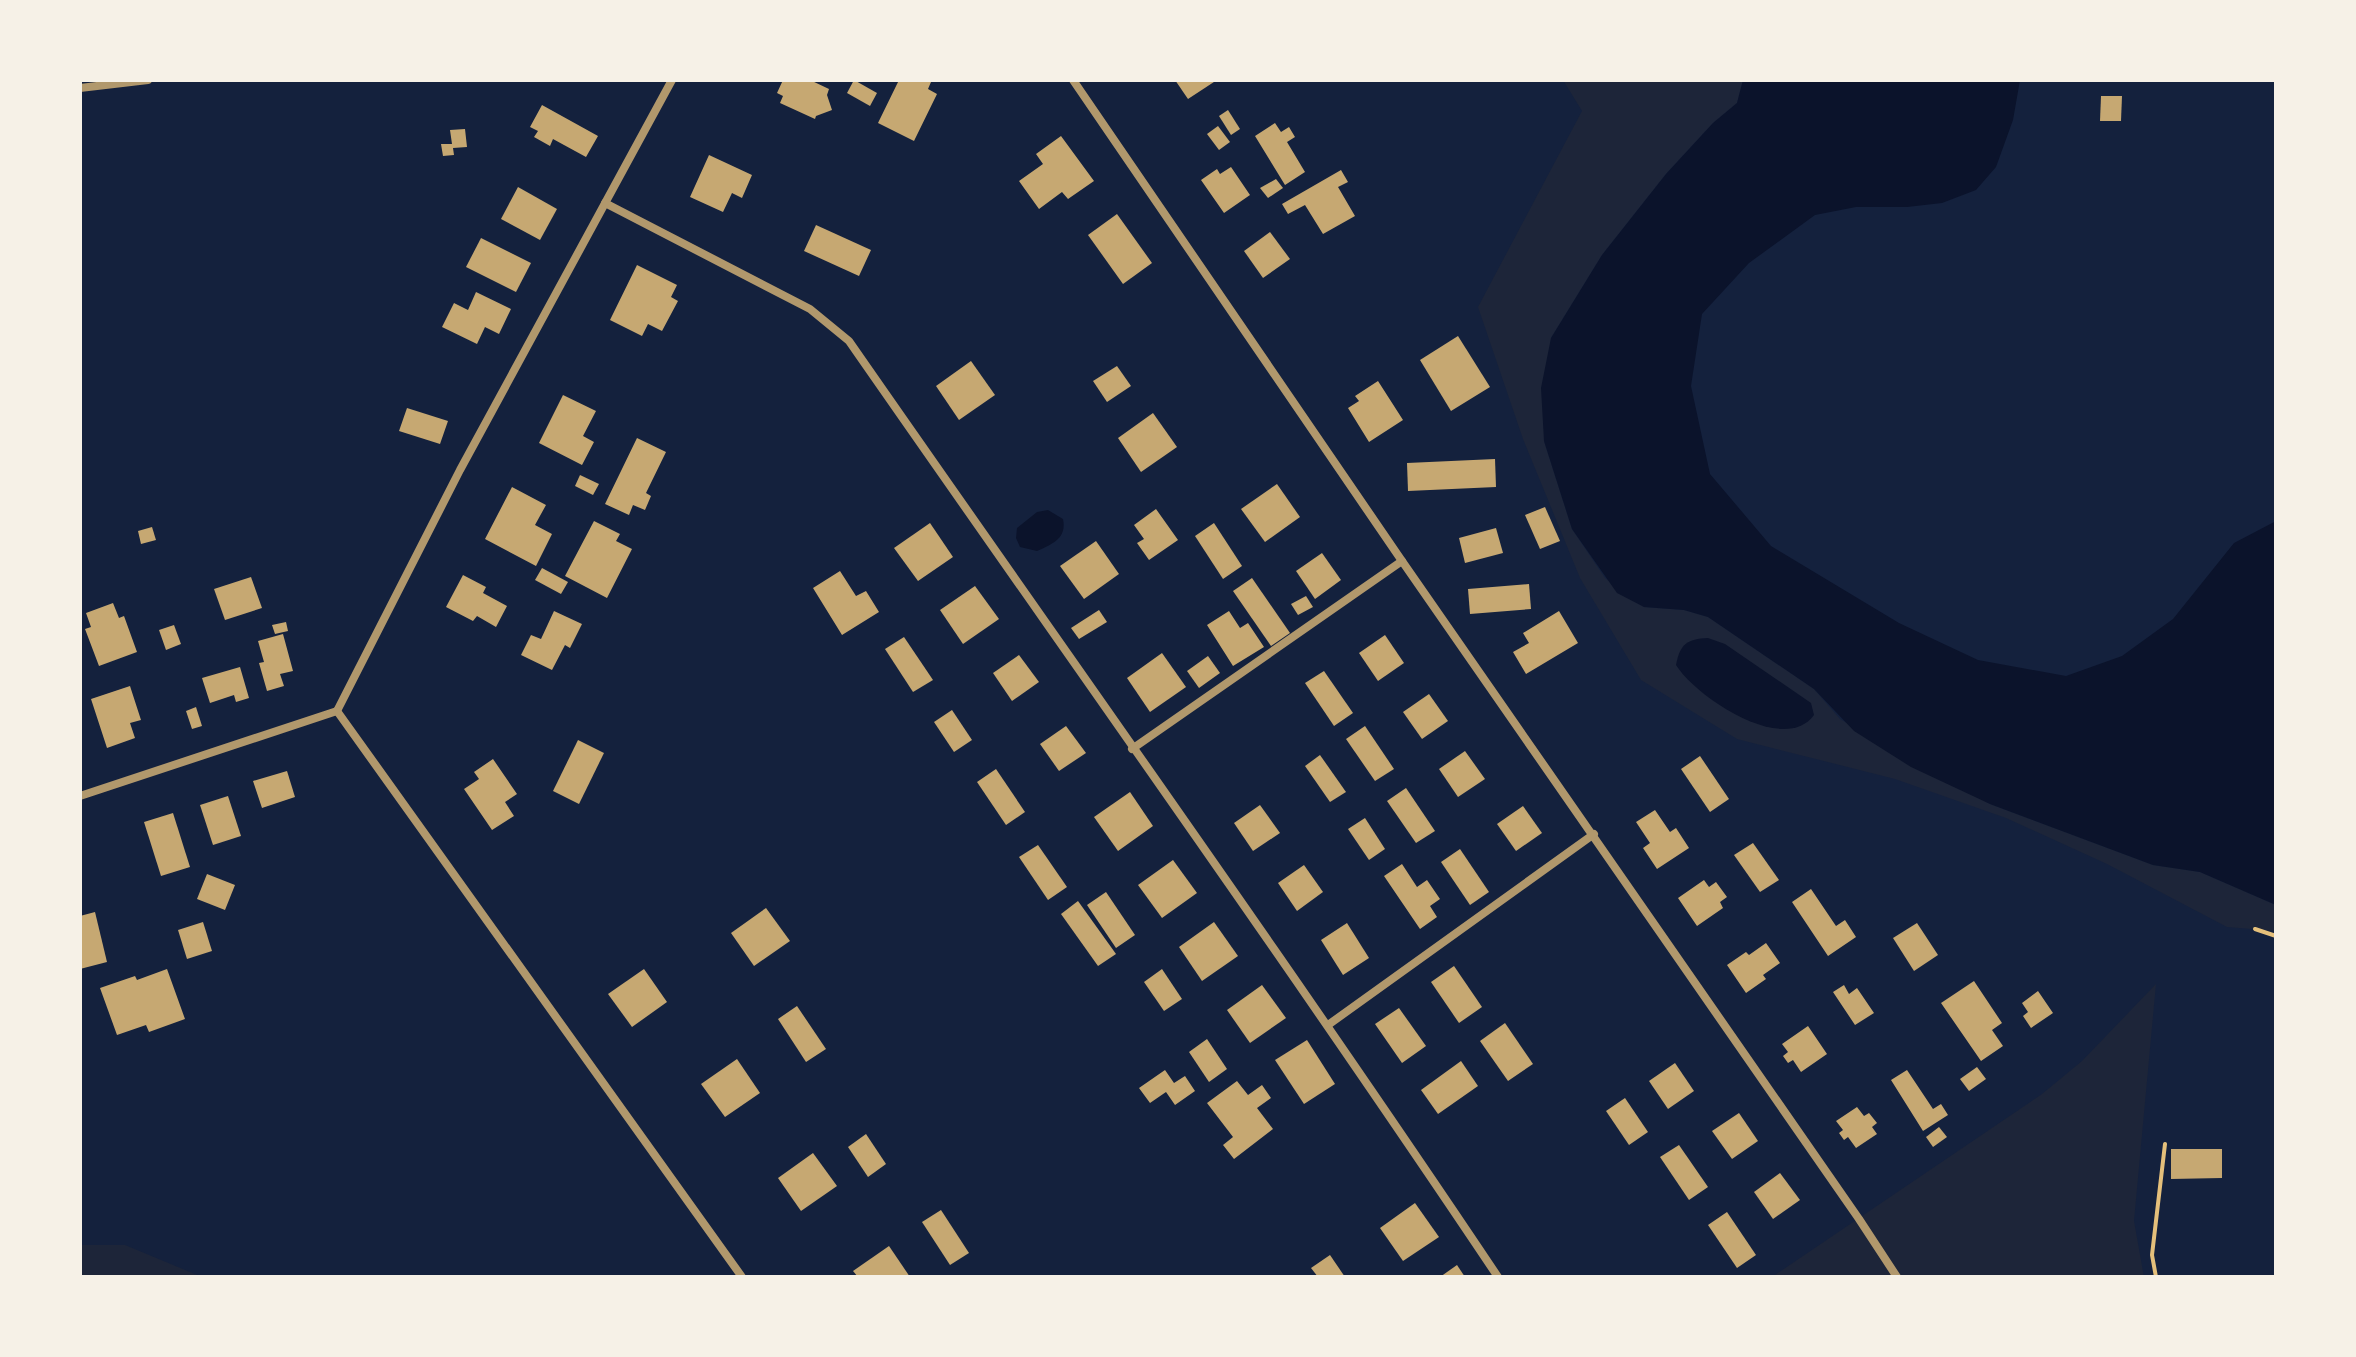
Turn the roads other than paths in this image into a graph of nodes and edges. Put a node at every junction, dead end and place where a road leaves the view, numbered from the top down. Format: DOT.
graph roads {
  1 [pos="148,80"];
  2 [pos="672,80"];
  3 [pos="1073,80"];
  4 [pos="80,88"];
  5 [pos="605,203"];
  6 [pos="1402,561"];
  7 [pos="337,711"];
  8 [pos="1132,749"];
  9 [pos="80,796"];
  10 [pos="1594,834"];
  11 [pos="1328,1025"];
  12 [pos="742,1277"];
  13 [pos="1498,1277"];
  14 [pos="1897,1277"];
  1 -- 4 [label="street"];
  2 -- 5 [label="street"];
  3 -- 6 [label="street"];
  5 -- 7 [label="street"];
  5 -- 8 [label="street"];
  6 -- 8 [label="street"];
  6 -- 10 [label="street"];
  7 -- 9 [label="street"];
  7 -- 12 [label="street"];
  8 -- 11 [label="street"];
  10 -- 11 [label="street"];
  10 -- 14 [label="street"];
  11 -- 13 [label="street"];
}
